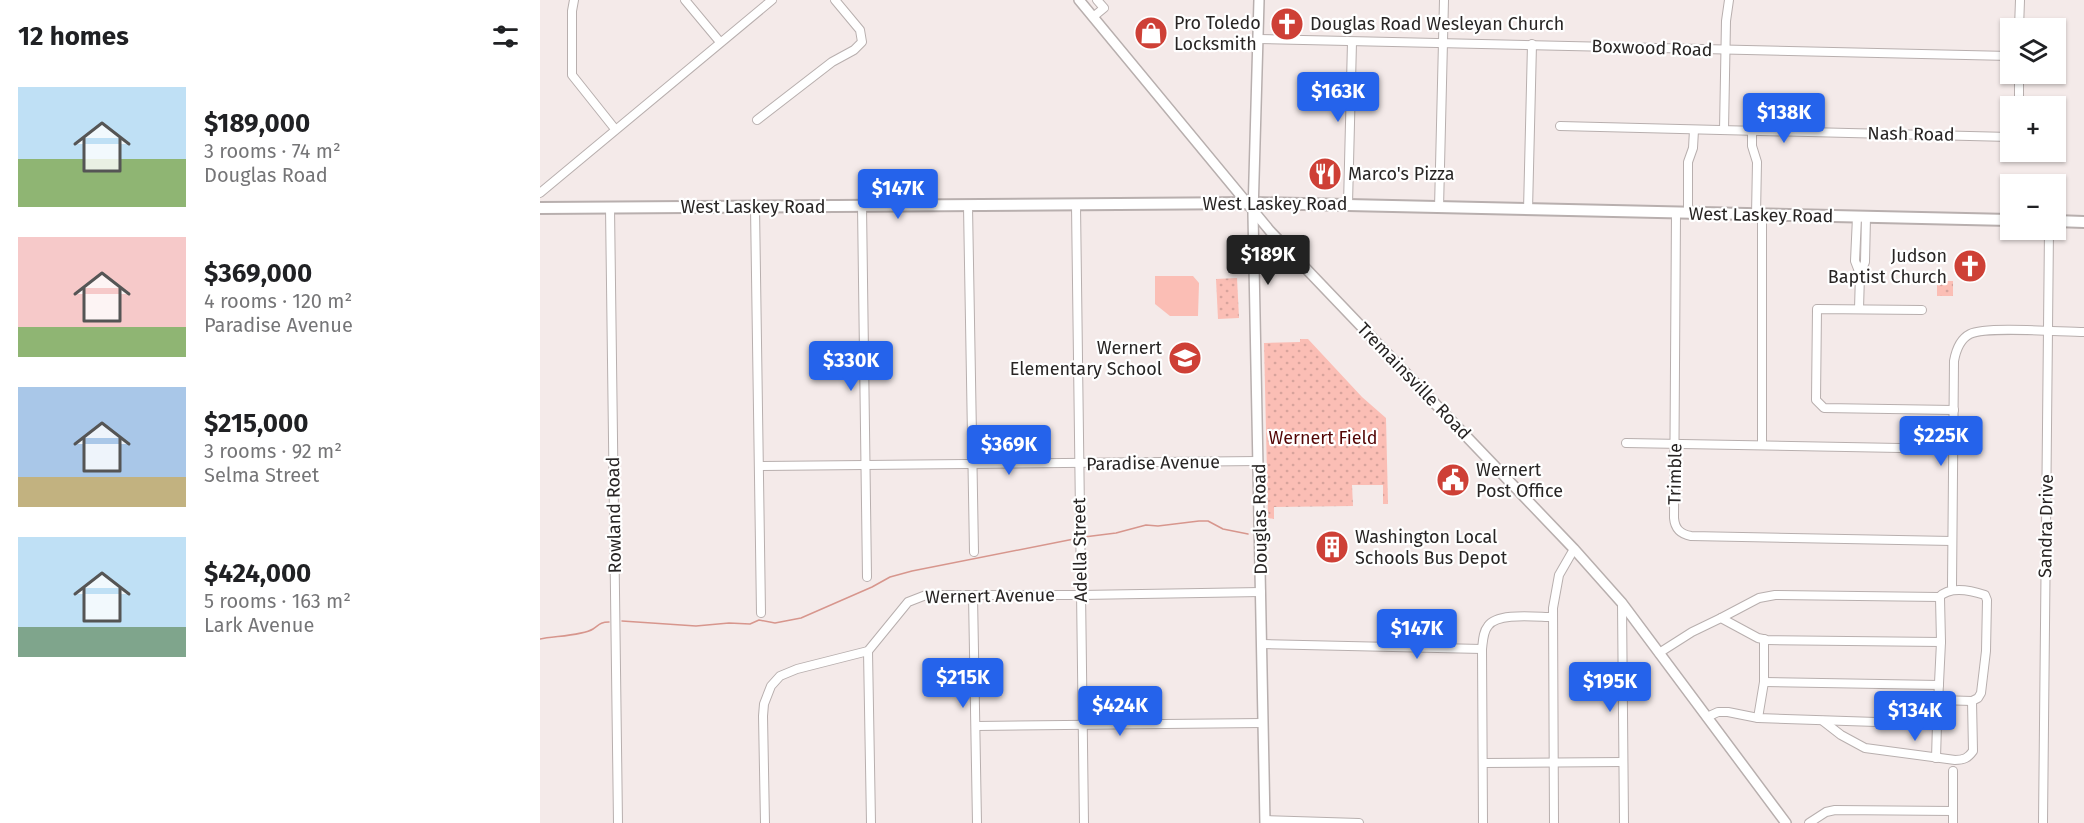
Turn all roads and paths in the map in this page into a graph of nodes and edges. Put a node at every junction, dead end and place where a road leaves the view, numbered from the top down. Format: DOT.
graph roads {
  1 [pos="574,0"];
  2 [pos="685,0"];
  3 [pos="772,0"];
  4 [pos="835,0"];
  5 [pos="1079,0"];
  6 [pos="1097,0"];
  7 [pos="1259,0"];
  8 [pos="1444,0"];
  9 [pos="1729,0"];
  10 [pos="2020,0"];
  11 [pos="1093,17"];
  12 [pos="2019,18"];
  13 [pos="1258,39"];
  14 [pos="720,42"];
  15 [pos="1353,42"];
  16 [pos="1442,43"];
  17 [pos="1532,44"];
  18 [pos="1725,50"];
  19 [pos="2000,56"];
  20 [pos="757,120"];
  21 [pos="1560,126"];
  22 [pos="615,129"];
  23 [pos="1694,130"];
  24 [pos="1724,130"];
  25 [pos="1752,131"];
  26 [pos="2000,136"];
  27 [pos="540,193"];
  28 [pos="1348,204"];
  29 [pos="862,206"];
  30 [pos="968,206"];
  31 [pos="1076,206"];
  32 [pos="610,207"];
  33 [pos="755,207"];
  34 [pos="1252,207"];
  35 [pos="540,208"];
  36 [pos="1438,208"];
  37 [pos="1528,210"];
  38 [pos="1682,213"];
  39 [pos="1759,215"];
  40 [pos="1862,217"];
  41 [pos="2000,220"];
  42 [pos="2066,221"];
  43 [pos="2084,222"];
  44 [pos="2049,240"];
  45 [pos="1859,309"];
  46 [pos="1922,310"];
  47 [pos="2048,332"];
  48 [pos="2084,332"];
  49 [pos="1954,410"];
  50 [pos="1626,443"];
  51 [pos="1676,444"];
  52 [pos="1762,445"];
  53 [pos="1954,449"];
  54 [pos="1258,461"];
  55 [pos="972,464"];
  56 [pos="1079,464"];
  57 [pos="759,466"];
  58 [pos="865,466"];
  59 [pos="1952,541"];
  60 [pos="1574,549"];
  61 [pos="974,552"];
  62 [pos="867,577"];
  63 [pos="1952,586"];
  64 [pos="1261,592"];
  65 [pos="974,595"];
  66 [pos="1081,595"];
  67 [pos="1939,597"];
  68 [pos="1622,603"];
  69 [pos="761,613"];
  70 [pos="1552,617"];
  71 [pos="1721,618"];
  72 [pos="1764,639"];
  73 [pos="1941,642"];
  74 [pos="1262,644"];
  75 [pos="1482,649"];
  76 [pos="868,651"];
  77 [pos="1659,653"];
  78 [pos="1764,682"];
  79 [pos="1940,686"];
  80 [pos="1939,700"];
  81 [pos="1972,700"];
  82 [pos="1707,717"];
  83 [pos="1758,718"];
  84 [pos="1823,721"];
  85 [pos="1263,723"];
  86 [pos="1082,724"];
  87 [pos="1937,724"];
  88 [pos="977,726"];
  89 [pos="1936,758"];
  90 [pos="1623,762"];
  91 [pos="1554,763"];
  92 [pos="1483,764"];
  93 [pos="1953,771"];
  94 [pos="1953,811"];
  95 [pos="1265,822"];
  96 [pos="618,823"];
  97 [pos="765,823"];
  98 [pos="871,823"];
  99 [pos="977,823"];
  100 [pos="1084,823"];
  101 [pos="1359,823"];
  102 [pos="1483,823"];
  103 [pos="1554,823"];
  104 [pos="1624,823"];
  105 [pos="1786,823"];
  106 [pos="1809,823"];
  107 [pos="1953,823"];
  108 [pos="2043,823"];
  1 -- 22 [label="street"];
  2 -- 14 [label="street"];
  3 -- 14 [label="street"];
  4 -- 20 [label="street"];
  5 -- 11 [label="street, Tremainsville Road"];
  6 -- 11 [label="street"];
  7 -- 13 [label="street, Douglas Road"];
  8 -- 16 [label="street"];
  9 -- 18 [label="street"];
  10 -- 12 [label="street"];
  11 -- 34 [label="street, Tremainsville Road"];
  13 -- 15 [label="street, Boxwood Road"];
  13 -- 34 [label="street, Douglas Road"];
  14 -- 22 [label="street"];
  15 -- 16 [label="street, Boxwood Road"];
  15 -- 28 [label="street"];
  16 -- 17 [label="street, Boxwood Road"];
  16 -- 36 [label="street"];
  17 -- 18 [label="street, Boxwood Road"];
  17 -- 37 [label="street"];
  18 -- 19 [label="street, Boxwood Road"];
  18 -- 24 [label="street"];
  21 -- 23 [label="street, Nash Road"];
  22 -- 27 [label="street"];
  23 -- 24 [label="street, Nash Road"];
  23 -- 38 [label="street, Trimble"];
  24 -- 25 [label="street, Nash Road"];
  25 -- 26 [label="street, Nash Road"];
  25 -- 39 [label="street"];
  28 -- 34 [label="main road, West Laskey Road"];
  28 -- 36 [label="main road, West Laskey Road"];
  29 -- 30 [label="main road, West Laskey Road"];
  29 -- 33 [label="main road, West Laskey Road"];
  29 -- 58 [label="street"];
  30 -- 31 [label="main road, West Laskey Road"];
  30 -- 55 [label="street"];
  31 -- 34 [label="main road, West Laskey Road"];
  31 -- 56 [label="street, Adella Street"];
  32 -- 33 [label="main road, West Laskey Road"];
  32 -- 35 [label="main road, West Laskey Road"];
  32 -- 96 [label="street, Rowland Road"];
  33 -- 57 [label="street"];
  34 -- 54 [label="street, Douglas Road"];
  34 -- 60 [label="street, Tremainsville Road"];
  36 -- 37 [label="main road, West Laskey Road"];
  37 -- 38 [label="main road, West Laskey Road"];
  38 -- 39 [label="main road, West Laskey Road"];
  38 -- 51 [label="street, Trimble"];
  39 -- 40 [label="main road, West Laskey Road"];
  39 -- 52 [label="street"];
  40 -- 41 [label="main road, West Laskey Road"];
  40 -- 45 [label="street"];
  42 -- 43 [label="main road"];
  44 -- 47 [label="street, Sandra Drive"];
  45 -- 46 [label="street"];
  45 -- 49 [label="street"];
  47 -- 48 [label="street"];
  47 -- 49 [label="street"];
  47 -- 108 [label="street, Sandra Drive"];
  49 -- 53 [label="street"];
  50 -- 51 [label="street"];
  51 -- 52 [label="street"];
  51 -- 59 [label="street, Trimble"];
  52 -- 53 [label="street"];
  53 -- 59 [label="street"];
  54 -- 56 [label="street, Paradise Avenue"];
  54 -- 64 [label="street, Douglas Road"];
  55 -- 56 [label="street, Paradise Avenue"];
  55 -- 58 [label="street, Paradise Avenue"];
  55 -- 61 [label="street"];
  56 -- 66 [label="street, Adella Street"];
  57 -- 58 [label="street, Paradise Avenue"];
  57 -- 69 [label="street"];
  58 -- 62 [label="street"];
  59 -- 63 [label="street"];
  60 -- 68 [label="street, Tremainsville Road"];
  60 -- 70 [label="street"];
  64 -- 66 [label="street, Wernert Avenue"];
  64 -- 74 [label="street, Douglas Road"];
  65 -- 66 [label="street, Wernert Avenue"];
  65 -- 76 [label="street, Wernert Avenue"];
  65 -- 88 [label="street"];
  66 -- 86 [label="street, Adella Street"];
  67 -- 71 [label="street"];
  67 -- 73 [label="street"];
  67 -- 81 [label="street"];
  68 -- 77 [label="street, Tremainsville Road"];
  68 -- 90 [label="street"];
  70 -- 75 [label="street"];
  70 -- 91 [label="street"];
  71 -- 72 [label="street"];
  71 -- 77 [label="street"];
  72 -- 73 [label="street"];
  72 -- 78 [label="street"];
  73 -- 79 [label="street"];
  74 -- 75 [label="street"];
  74 -- 85 [label="street, Douglas Road"];
  75 -- 92 [label="street"];
  76 -- 97 [label="street"];
  76 -- 98 [label="street"];
  77 -- 82 [label="street, Tremainsville Road"];
  78 -- 79 [label="street"];
  78 -- 83 [label="street"];
  79 -- 80 [label="street"];
  80 -- 81 [label="street"];
  80 -- 87 [label="street"];
  81 -- 89 [label="street"];
  82 -- 83 [label="street"];
  82 -- 105 [label="street, Tremainsville Road"];
  83 -- 84 [label="street"];
  84 -- 87 [label="street"];
  84 -- 89 [label="street"];
  85 -- 86 [label="street"];
  85 -- 95 [label="street, Douglas Road"];
  86 -- 88 [label="street"];
  86 -- 100 [label="street, Adella Street"];
  87 -- 89 [label="street"];
  88 -- 99 [label="street"];
  90 -- 91 [label="street"];
  90 -- 104 [label="street"];
  91 -- 92 [label="street"];
  91 -- 103 [label="street"];
  92 -- 102 [label="street"];
  93 -- 94 [label="street"];
  94 -- 106 [label="street"];
  94 -- 107 [label="street"];
  95 -- 101 [label="street"];
}
